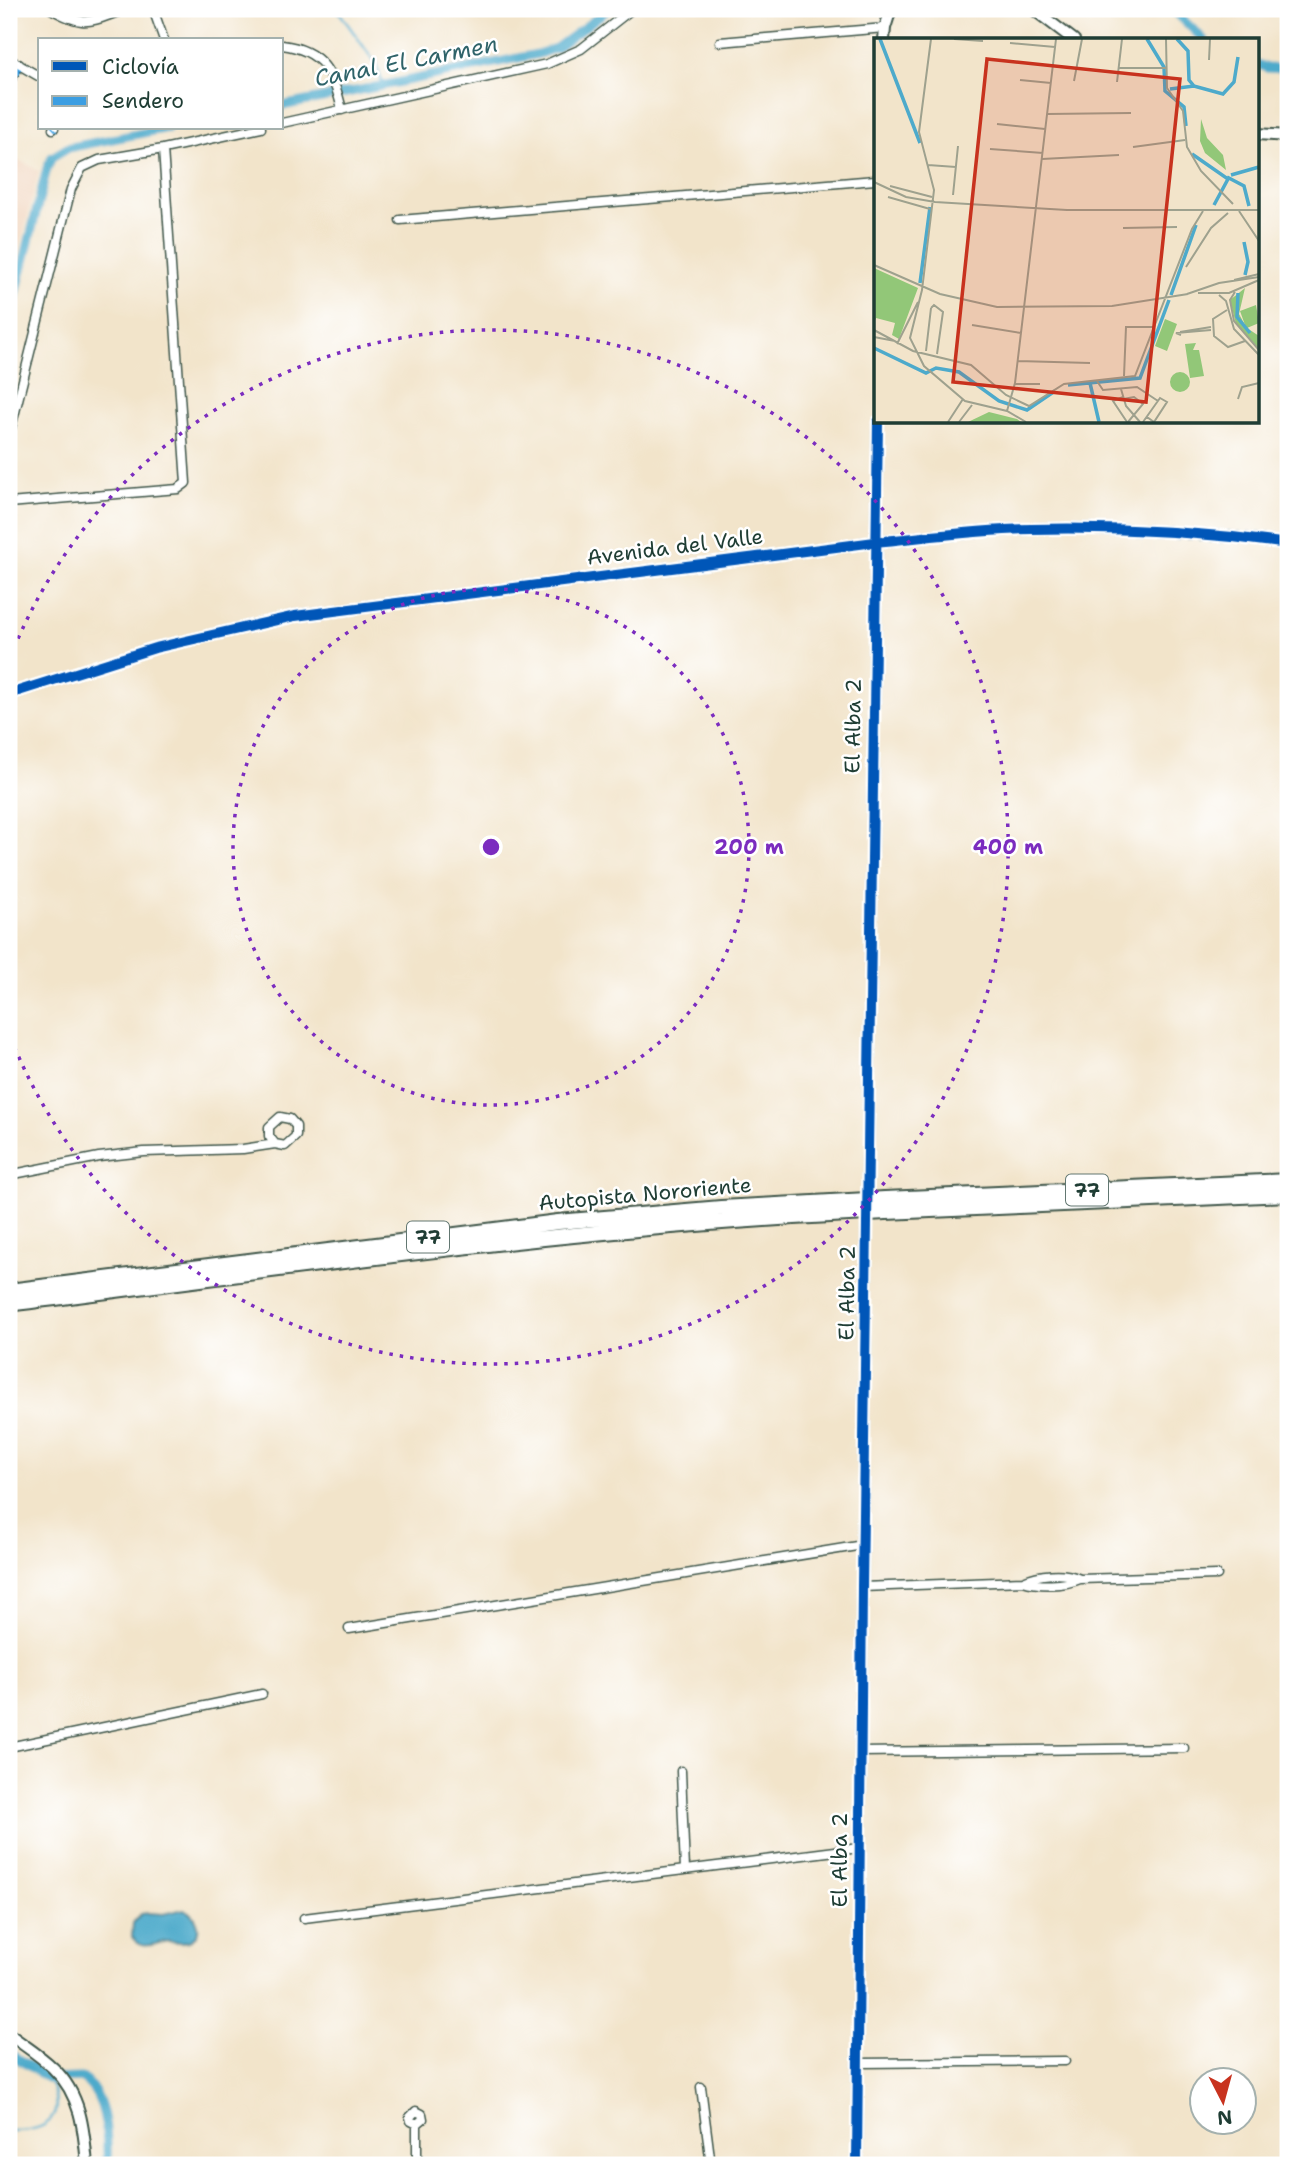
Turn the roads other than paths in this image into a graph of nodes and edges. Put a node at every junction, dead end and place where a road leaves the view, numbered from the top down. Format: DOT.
graph roads {
  1 [pos="51,9"];
  2 [pos="127,9"];
  3 [pos="167,9"];
  4 [pos="632,9"];
  5 [pos="1033,9"];
  6 [pos="154,11"];
  7 [pos="889,11"];
  8 [pos="885,34"];
  9 [pos="163,38"];
  10 [pos="1071,38"];
  11 [pos="720,42"];
  12 [pos="284,45"];
  13 [pos="9,59"];
  14 [pos="19,64"];
  15 [pos="38,76"];
  16 [pos="9,83"];
  17 [pos="341,106"];
  18 [pos="284,122"];
  19 [pos="252,130"];
  20 [pos="1258,134"];
  21 [pos="1288,136"];
  22 [pos="163,149"];
  23 [pos="874,180"];
  24 [pos="400,220"];
  25 [pos="878,424"];
  26 [pos="9,436"];
  27 [pos="9,503"];
  28 [pos="875,542"];
  29 [pos="1288,544"];
  30 [pos="75,671"];
  31 [pos="9,687"];
  32 [pos="9,694"];
  33 [pos="275,1144"];
  34 [pos="9,1175"];
  35 [pos="1288,1181"];
  36 [pos="1288,1194"];
  37 [pos="886,1205"];
  38 [pos="849,1207"];
  39 [pos="9,1291"];
  40 [pos="9,1304"];
  41 [pos="863,1545"];
  42 [pos="1217,1575"];
  43 [pos="862,1587"];
  44 [pos="349,1629"];
  45 [pos="262,1694"];
  46 [pos="9,1747"];
  47 [pos="1184,1748"];
  48 [pos="860,1752"];
  49 [pos="681,1771"];
  50 [pos="859,1848"];
  51 [pos="685,1870"];
  52 [pos="304,1918"];
  53 [pos="9,2034"];
  54 [pos="1065,2062"];
  55 [pos="859,2063"];
  56 [pos="701,2087"];
  57 [pos="417,2124"];
  58 [pos="87,2165"];
  59 [pos="417,2165"];
  60 [pos="711,2165"];
  61 [pos="857,2165"];
  1 -- 2 [label="street"];
  3 -- 6 [label="street"];
  4 -- 17 [label="street"];
  5 -- 10 [label="street"];
  6 -- 9 [label="street"];
  7 -- 8 [label="street"];
  8 -- 11 [label="street"];
  12 -- 17 [label="street"];
  13 -- 14 [label="street"];
  14 -- 15 [label="street"];
  14 -- 16 [label="street"];
  17 -- 18 [label="street"];
  19 -- 22 [label="street"];
  20 -- 21 [label="street"];
  22 -- 26 [label="street"];
  22 -- 27 [label="street"];
  23 -- 24 [label="street"];
  25 -- 28 [label="street, El Alba 2"];
  28 -- 29 [label="street, Avenida del Valle"];
  28 -- 30 [label="street, Avenida del Valle"];
  28 -- 41 [label="street, El Alba 2"];
  30 -- 31 [label="street, Avenida del Valle"];
  30 -- 32 [label="street, Avenida del Valle"];
  33 -- 34 [label="street"];
  35 -- 37 [label="highway, Autopista Nororiente / 77"];
  36 -- 37 [label="highway, Autopista Nororiente / 77"];
  37 -- 38 [label="highway, Autopista Nororiente / 77, bridge"];
  38 -- 39 [label="highway, Autopista Nororiente / 77"];
  38 -- 40 [label="highway, Autopista Nororiente / 77"];
  41 -- 43 [label="street, El Alba 2"];
  41 -- 44 [label="street"];
  42 -- 43 [label="street"];
  43 -- 48 [label="street, El Alba 2"];
  45 -- 46 [label="street"];
  47 -- 48 [label="street"];
  48 -- 50 [label="street, El Alba 2"];
  49 -- 51 [label="street"];
  50 -- 51 [label="street"];
  50 -- 55 [label="street, El Alba 2"];
  51 -- 52 [label="street"];
  53 -- 58 [label="street"];
  54 -- 55 [label="street"];
  55 -- 61 [label="street, El Alba 2"];
  56 -- 60 [label="street"];
  57 -- 59 [label="street"];
}
